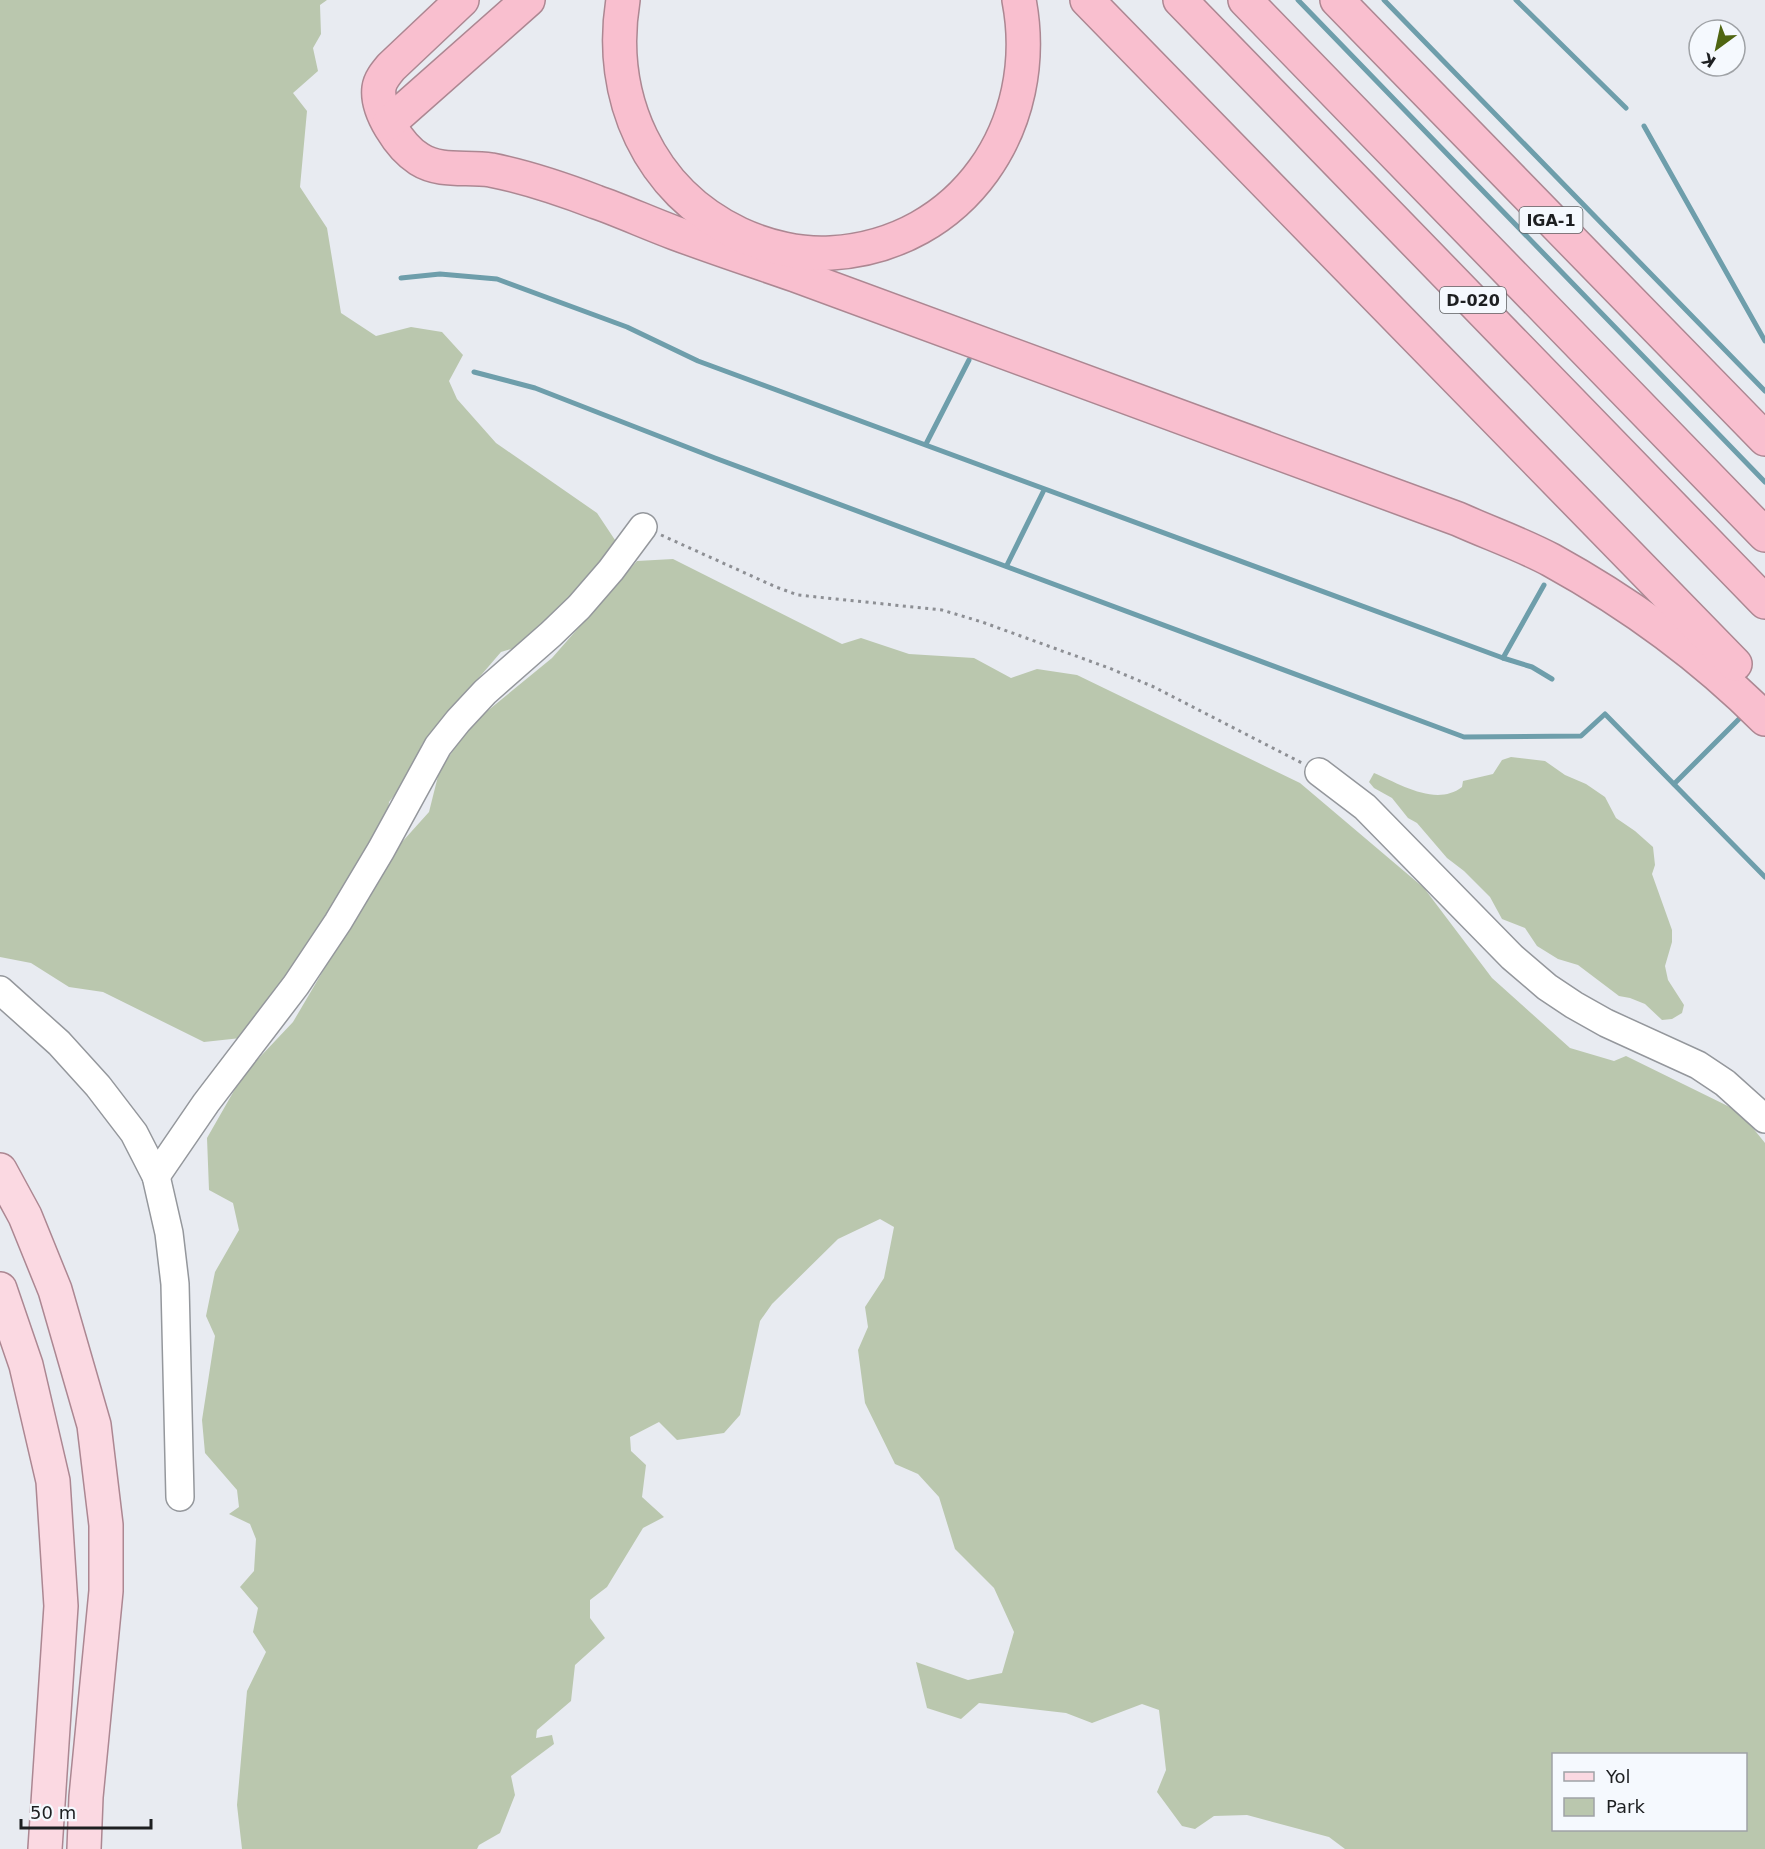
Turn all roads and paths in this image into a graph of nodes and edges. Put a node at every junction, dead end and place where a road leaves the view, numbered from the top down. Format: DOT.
graph roads {
  1 [pos="462,0"];
  2 [pos="528,0"];
  3 [pos="623,0"];
  4 [pos="1019,0"];
  5 [pos="1087,0"];
  6 [pos="1180,0"];
  7 [pos="1245,0"];
  8 [pos="1337,0"];
  9 [pos="389,123"];
  10 [pos="1765,439"];
  11 [pos="643,527"];
  12 [pos="1765,535"];
  13 [pos="1765,602"];
  14 [pos="1765,695"];
  15 [pos="1765,719"];
  16 [pos="1318,772"];
  17 [pos="0,990"];
  18 [pos="1765,1119"];
  19 [pos="0,1170"];
  20 [pos="156,1176"];
  21 [pos="0,1289"];
  22 [pos="180,1497"];
  23 [pos="45,1849"];
  24 [pos="84,1849"];
  1 -- 9 [label="highway"];
  2 -- 9 [label="highway"];
  3 -- 4 [label="highway"];
  5 -- 14 [label="highway"];
  6 -- 13 [label="highway, D-020"];
  7 -- 12 [label="highway, D-020"];
  8 -- 10 [label="highway, IGA-1"];
  9 -- 15 [label="highway"];
  11 -- 16 [label="path"];
  11 -- 20 [label="street"];
  16 -- 18 [label="street"];
  17 -- 20 [label="street"];
  19 -- 24 [label="main road"];
  20 -- 22 [label="street"];
  21 -- 23 [label="main road"];
}
